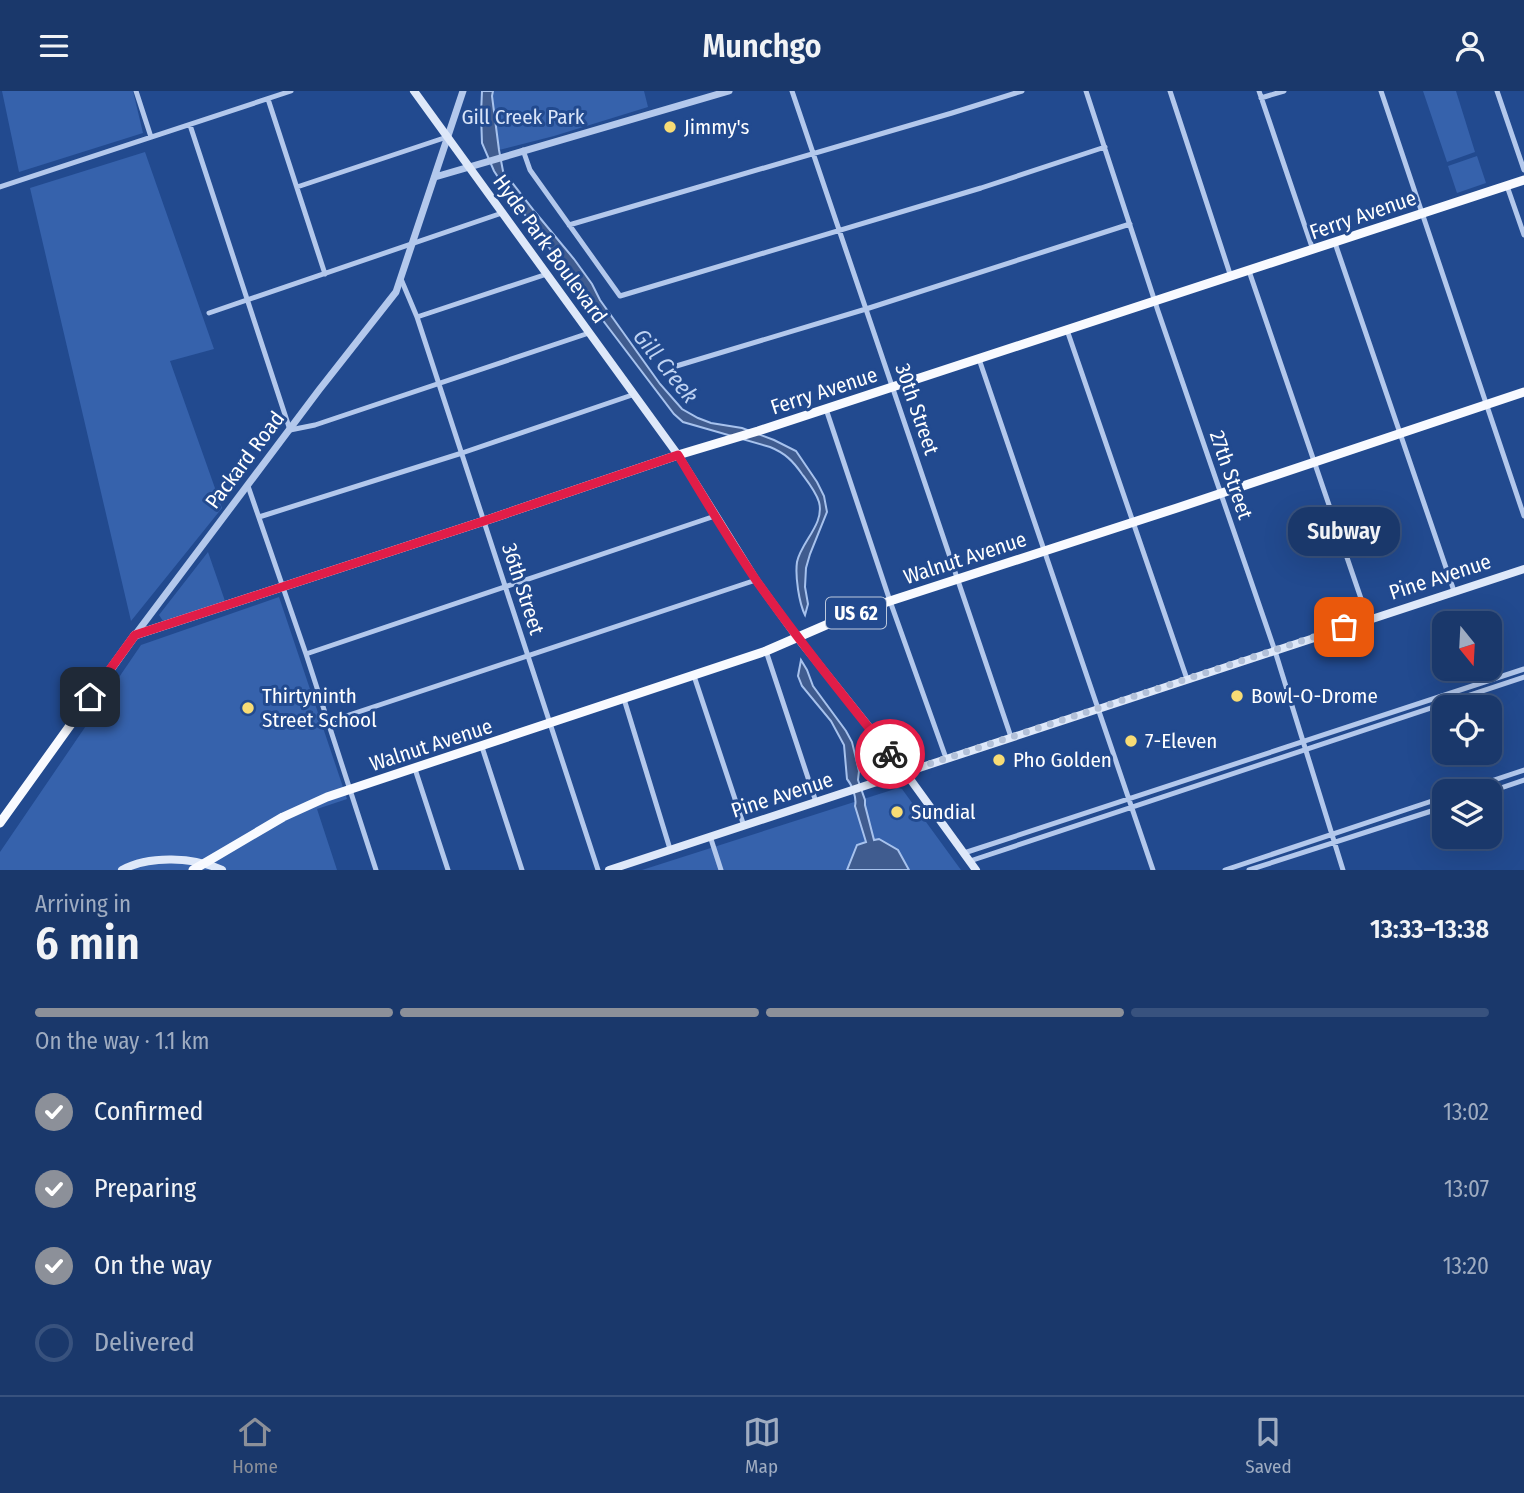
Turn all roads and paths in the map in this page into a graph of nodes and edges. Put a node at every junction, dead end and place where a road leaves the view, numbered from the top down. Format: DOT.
graph roads {
  1 [pos="136,91"];
  2 [pos="291,91"];
  3 [pos="414,91"];
  4 [pos="463,91"];
  5 [pos="729,91"];
  6 [pos="792,91"];
  7 [pos="1021,91"];
  8 [pos="1086,91"];
  9 [pos="1170,91"];
  10 [pos="1284,91"];
  11 [pos="1381,91"];
  12 [pos="1497,91"];
  13 [pos="1260,95"];
  14 [pos="268,99"];
  15 [pos="190,125"];
  16 [pos="151,137"];
  17 [pos="447,137"];
  18 [pos="1105,147"];
  19 [pos="523,151"];
  20 [pos="813,153"];
  21 [pos="469,166"];
  22 [pos="1524,170"];
  23 [pos="435,177"];
  24 [pos="1524,180"];
  25 [pos="1507,185"];
  26 [pos="0,187"];
  27 [pos="297,187"];
  28 [pos="502,213"];
  29 [pos="1422,213"];
  30 [pos="1130,224"];
  31 [pos="569,225"];
  32 [pos="839,231"];
  33 [pos="1524,235"];
  34 [pos="1335,243"];
  35 [pos="413,244"];
  36 [pos="1312,250"];
  37 [pos="1249,271"];
  38 [pos="325,274"];
  39 [pos="547,274"];
  40 [pos="1231,277"];
  41 [pos="401,279"];
  42 [pos="247,300"];
  43 [pos="1155,302"];
  44 [pos="866,309"];
  45 [pos="208,313"];
  46 [pos="417,317"];
  47 [pos="1067,330"];
  48 [pos="589,333"];
  49 [pos="979,359"];
  50 [pos="673,367"];
  51 [pos="438,383"];
  52 [pos="893,387"];
  53 [pos="1524,392"];
  54 [pos="635,394"];
  55 [pos="1486,405"];
  56 [pos="826,409"];
  57 [pos="290,430"];
  58 [pos="1399,434"];
  59 [pos="462,453"];
  60 [pos="678,455"];
  61 [pos="1314,461"];
  62 [pos="248,486"];
  63 [pos="1221,492"];
  64 [pos="715,516"];
  65 [pos="1524,516"];
  66 [pos="259,517"];
  67 [pos="484,521"];
  68 [pos="1133,522"];
  69 [pos="1045,550"];
  70 [pos="1524,569"];
  71 [pos="958,578"];
  72 [pos="756,580"];
  73 [pos="283,587"];
  74 [pos="506,587"];
  75 [pos="1454,591"];
  76 [pos="890,601"];
  77 [pos="1368,619"];
  78 [pos="135,635"];
  79 [pos="797,637"];
  80 [pos="766,651"];
  81 [pos="1275,651"];
  82 [pos="306,654"];
  83 [pos="528,655"];
  84 [pos="1524,669"];
  85 [pos="694,676"];
  86 [pos="1524,677"];
  87 [pos="1187,679"];
  88 [pos="624,699"];
  89 [pos="1098,708"];
  90 [pos="328,722"];
  91 [pos="551,724"];
  92 [pos="1012,737"];
  93 [pos="1303,745"];
  94 [pos="482,747"];
  95 [pos="946,758"];
  96 [pos="415,769"];
  97 [pos="1524,770"];
  98 [pos="905,772"];
  99 [pos="1497,779"];
  100 [pos="1524,780"];
  101 [pos="1502,788"];
  102 [pos="350,789"];
  103 [pos="1129,799"];
  104 [pos="1432,801"];
  105 [pos="816,802"];
  106 [pos="1132,806"];
  107 [pos="1432,811"];
  108 [pos="0,823"];
  109 [pos="744,825"];
  110 [pos="1332,834"];
  111 [pos="710,836"];
  112 [pos="1334,843"];
  113 [pos="670,849"];
  114 [pos="964,853"];
  115 [pos="970,861"];
  116 [pos="202,864"];
  117 [pos="122,870"];
  118 [pos="193,870"];
  119 [pos="222,870"];
  120 [pos="376,870"];
  121 [pos="448,870"];
  122 [pos="522,870"];
  123 [pos="598,870"];
  124 [pos="609,870"];
  125 [pos="721,870"];
  126 [pos="976,870"];
  127 [pos="1153,870"];
  128 [pos="1225,870"];
  129 [pos="1249,870"];
  130 [pos="1343,870"];
  1 -- 16 [label="street"];
  2 -- 14 [label="street"];
  3 -- 17 [label="main road, Hyde Park Boulevard"];
  4 -- 17 [label="street, Packard Road"];
  5 -- 19 [label="street"];
  6 -- 20 [label="street, 30th Street"];
  7 -- 20 [label="street"];
  8 -- 18 [label="street, 27th Street"];
  9 -- 40 [label="street"];
  10 -- 13 [label="street"];
  11 -- 29 [label="street"];
  12 -- 22 [label="street"];
  13 -- 36 [label="street"];
  14 -- 15 [label="street"];
  14 -- 27 [label="street"];
  15 -- 16 [label="street"];
  15 -- 42 [label="street"];
  16 -- 26 [label="street"];
  17 -- 21 [label="main road, Hyde Park Boulevard"];
  17 -- 23 [label="street, Packard Road"];
  17 -- 27 [label="street"];
  18 -- 30 [label="street, 27th Street"];
  18 -- 32 [label="street"];
  19 -- 21 [label="street"];
  19 -- 31 [label="street"];
  20 -- 31 [label="street"];
  20 -- 32 [label="street, 30th Street"];
  21 -- 23 [label="street"];
  21 -- 28 [label="main road, Hyde Park Boulevard"];
  23 -- 35 [label="street, Packard Road"];
  24 -- 25 [label="main road, Ferry Avenue"];
  25 -- 29 [label="main road, Ferry Avenue"];
  25 -- 33 [label="street"];
  27 -- 38 [label="street"];
  28 -- 35 [label="street"];
  28 -- 39 [label="main road, Hyde Park Boulevard"];
  29 -- 34 [label="main road, Ferry Avenue"];
  29 -- 55 [label="street"];
  30 -- 43 [label="street, 27th Street"];
  30 -- 44 [label="street"];
  31 -- 32 [label="street"];
  32 -- 44 [label="street, 30th Street"];
  34 -- 36 [label="main road, Ferry Avenue"];
  34 -- 58 [label="street"];
  35 -- 38 [label="street"];
  35 -- 41 [label="street, Packard Road"];
  36 -- 37 [label="main road, Ferry Avenue"];
  37 -- 40 [label="main road, Ferry Avenue"];
  37 -- 61 [label="street"];
  38 -- 42 [label="street"];
  39 -- 46 [label="street"];
  39 -- 48 [label="main road, Hyde Park Boulevard"];
  40 -- 43 [label="main road, Ferry Avenue"];
  41 -- 46 [label="street, 36th Street"];
  41 -- 57 [label="street, Packard Road"];
  42 -- 45 [label="street"];
  42 -- 57 [label="street"];
  43 -- 47 [label="main road, Ferry Avenue"];
  43 -- 63 [label="street, 27th Street"];
  44 -- 50 [label="street"];
  44 -- 52 [label="street, 30th Street"];
  46 -- 51 [label="street, 36th Street"];
  47 -- 49 [label="main road, Ferry Avenue"];
  47 -- 68 [label="street"];
  48 -- 51 [label="street"];
  48 -- 54 [label="main road, Hyde Park Boulevard"];
  49 -- 52 [label="main road, Ferry Avenue"];
  49 -- 69 [label="street"];
  51 -- 57 [label="street"];
  51 -- 59 [label="street, 36th Street"];
  52 -- 56 [label="main road, Ferry Avenue"];
  52 -- 71 [label="street, 30th Street"];
  53 -- 55 [label="main road, Walnut Avenue / US 62"];
  54 -- 59 [label="street"];
  54 -- 60 [label="main road, Hyde Park Boulevard"];
  55 -- 58 [label="main road, Walnut Avenue / US 62"];
  55 -- 65 [label="street"];
  56 -- 60 [label="main road, Ferry Avenue"];
  56 -- 76 [label="street"];
  57 -- 62 [label="street, Packard Road"];
  58 -- 61 [label="main road, Walnut Avenue / US 62"];
  58 -- 75 [label="street"];
  59 -- 66 [label="street"];
  59 -- 67 [label="street, 36th Street"];
  60 -- 64 [label="main road, Hyde Park Boulevard"];
  60 -- 67 [label="main road, Ferry Avenue"];
  61 -- 63 [label="main road, Walnut Avenue / US 62"];
  61 -- 77 [label="street"];
  62 -- 66 [label="street"];
  62 -- 78 [label="street, Packard Road"];
  63 -- 68 [label="main road, Walnut Avenue / US 62"];
  63 -- 81 [label="street, 27th Street"];
  64 -- 72 [label="main road, Hyde Park Boulevard"];
  64 -- 74 [label="street"];
  66 -- 73 [label="street"];
  67 -- 73 [label="main road, Ferry Avenue"];
  67 -- 74 [label="street, 36th Street"];
  68 -- 69 [label="main road, Walnut Avenue / US 62"];
  68 -- 87 [label="street"];
  69 -- 71 [label="main road, Walnut Avenue / US 62"];
  69 -- 89 [label="street"];
  70 -- 75 [label="main road, Pine Avenue"];
  71 -- 76 [label="main road, Walnut Avenue / US 62"];
  71 -- 92 [label="street, 30th Street"];
  72 -- 79 [label="main road, Hyde Park Boulevard"];
  72 -- 83 [label="street"];
  73 -- 78 [label="main road, Ferry Avenue"];
  73 -- 82 [label="street"];
  74 -- 82 [label="street"];
  74 -- 83 [label="street, 36th Street"];
  75 -- 77 [label="main road, Pine Avenue"];
  76 -- 79 [label="main road, Walnut Avenue / US 62"];
  76 -- 95 [label="street"];
  77 -- 81 [label="main road, Pine Avenue"];
  78 -- 108 [label="main road, Packard Road"];
  79 -- 80 [label="main road, Walnut Avenue / US 62"];
  79 -- 98 [label="main road, Hyde Park Boulevard"];
  80 -- 85 [label="main road, Walnut Avenue / US 62"];
  80 -- 105 [label="street"];
  81 -- 87 [label="main road, Pine Avenue"];
  81 -- 93 [label="street, 27th Street"];
  82 -- 90 [label="street"];
  83 -- 90 [label="street"];
  83 -- 91 [label="street, 36th Street"];
  84 -- 93 [label="street"];
  85 -- 88 [label="main road, Walnut Avenue / US 62"];
  85 -- 109 [label="street"];
  86 -- 93 [label="street"];
  87 -- 89 [label="main road, Pine Avenue"];
  88 -- 91 [label="main road, Walnut Avenue / US 62"];
  88 -- 113 [label="street"];
  89 -- 92 [label="main road, Pine Avenue"];
  89 -- 103 [label="street"];
  90 -- 102 [label="street"];
  91 -- 94 [label="main road, Walnut Avenue / US 62"];
  91 -- 123 [label="street, 36th Street"];
  92 -- 95 [label="main road, Pine Avenue"];
  93 -- 103 [label="street"];
  93 -- 106 [label="street"];
  93 -- 110 [label="street, 27th Street"];
  94 -- 96 [label="main road, Walnut Avenue / US 62"];
  94 -- 122 [label="street"];
  95 -- 98 [label="main road, Pine Avenue"];
  96 -- 102 [label="main road, Walnut Avenue / US 62"];
  96 -- 121 [label="street"];
  97 -- 99 [label="street"];
  98 -- 105 [label="main road, Pine Avenue"];
  98 -- 114 [label="main road, Hyde Park Boulevard"];
  100 -- 101 [label="street"];
  102 -- 116 [label="main road, Walnut Avenue / US 62"];
  102 -- 120 [label="street"];
  103 -- 106 [label="street"];
  103 -- 114 [label="street"];
  104 -- 110 [label="street"];
  105 -- 109 [label="main road, Pine Avenue"];
  106 -- 115 [label="street"];
  106 -- 127 [label="street"];
  107 -- 112 [label="street"];
  109 -- 111 [label="main road, Pine Avenue"];
  110 -- 112 [label="street, 27th Street"];
  110 -- 128 [label="street"];
  111 -- 113 [label="main road, Pine Avenue"];
  111 -- 125 [label="street"];
  112 -- 129 [label="street"];
  112 -- 130 [label="street, 27th Street"];
  113 -- 124 [label="main road, Pine Avenue"];
  114 -- 115 [label="main road, Hyde Park Boulevard"];
  115 -- 126 [label="main road, Hyde Park Boulevard"];
  116 -- 117 [label="main road"];
  116 -- 118 [label="main road, Walnut Avenue / US 62"];
  116 -- 119 [label="main road"];
}
